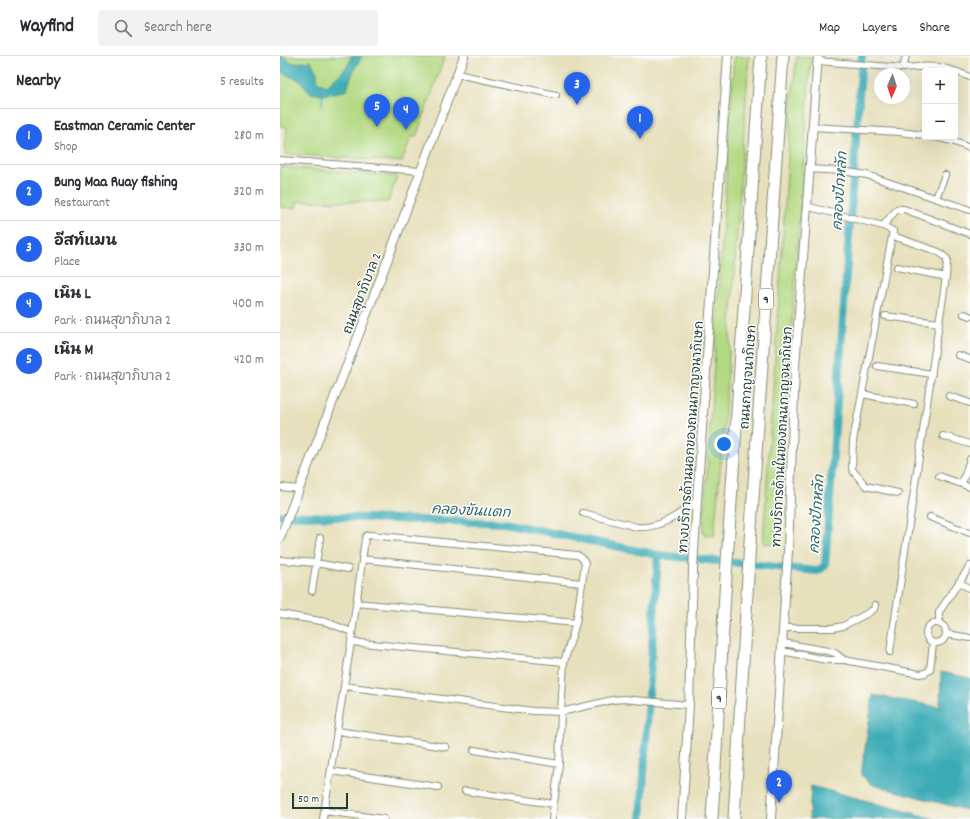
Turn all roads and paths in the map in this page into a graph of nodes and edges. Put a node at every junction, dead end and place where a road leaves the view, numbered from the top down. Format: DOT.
graph roads {
  1 [pos="464,56"];
  2 [pos="728,56"];
  3 [pos="761,56"];
  4 [pos="783,56"];
  5 [pos="906,56"];
  6 [pos="818,58"];
  7 [pos="903,68"];
  8 [pos="457,74"];
  9 [pos="970,77"];
  10 [pos="556,94"];
  11 [pos="812,127"];
  12 [pos="922,135"];
  13 [pos="948,140"];
  14 [pos="970,148"];
  15 [pos="280,160"];
  16 [pos="809,169"];
  17 [pos="421,171"];
  18 [pos="945,176"];
  19 [pos="936,198"];
  20 [pos="806,206"];
  21 [pos="970,210"];
  22 [pos="882,226"];
  23 [pos="970,234"];
  24 [pos="893,236"];
  25 [pos="897,267"];
  26 [pos="946,277"];
  27 [pos="885,316"];
  28 [pos="939,324"];
  29 [pos="958,355"];
  30 [pos="970,359"];
  31 [pos="877,366"];
  32 [pos="932,374"];
  33 [pos="862,394"];
  34 [pos="950,396"];
  35 [pos="970,403"];
  36 [pos="914,404"];
  37 [pos="943,436"];
  38 [pos="970,443"];
  39 [pos="970,459"];
  40 [pos="939,476"];
  41 [pos="962,484"];
  42 [pos="280,487"];
  43 [pos="970,487"];
  44 [pos="299,489"];
  45 [pos="898,493"];
  46 [pos="697,500"];
  47 [pos="583,513"];
  48 [pos="930,517"];
  49 [pos="970,533"];
  50 [pos="280,538"];
  51 [pos="320,538"];
  52 [pos="362,559"];
  53 [pos="280,560"];
  54 [pos="316,563"];
  55 [pos="970,566"];
  56 [pos="348,569"];
  57 [pos="959,582"];
  58 [pos="582,583"];
  59 [pos="970,589"];
  60 [pos="312,591"];
  61 [pos="356,602"];
  62 [pos="875,605"];
  63 [pos="280,614"];
  64 [pos="939,622"];
  65 [pos="576,623"];
  66 [pos="784,628"];
  67 [pos="352,632"];
  68 [pos="947,634"];
  69 [pos="970,638"];
  70 [pos="351,642"];
  71 [pos="933,643"];
  72 [pos="782,647"];
  73 [pos="890,652"];
  74 [pos="564,662"];
  75 [pos="344,686"];
  76 [pos="689,704"];
  77 [pos="560,712"];
  78 [pos="337,731"];
  79 [pos="446,747"];
  80 [pos="474,750"];
  81 [pos="559,764"];
  82 [pos="331,771"];
  83 [pos="438,787"];
  84 [pos="465,791"];
  85 [pos="554,804"];
  86 [pos="324,811"];
  87 [pos="323,819"];
  88 [pos="384,819"];
  89 [pos="552,819"];
  90 [pos="682,819"];
  91 [pos="712,819"];
  92 [pos="734,819"];
  93 [pos="771,819"];
  1 -- 8 [label="main road, ถนนสุขาภิบาล 2"];
  2 -- 46 [label="main road, ทางบริการด้านนอกของถนนกาญจนาภิเษก"];
  3 -- 91 [label="highway, ถนนกาญจนาภิเษก / 9"];
  4 -- 92 [label="highway, ถนนกาญจนาภิเษก / 9"];
  5 -- 7 [label="street"];
  6 -- 7 [label="street"];
  6 -- 11 [label="main road, ทางบริการด้านในของถนนกาญจนาภิเษก"];
  7 -- 9 [label="street"];
  8 -- 10 [label="street"];
  8 -- 17 [label="main road, ถนนสุขาภิบาล 2"];
  11 -- 12 [label="street"];
  11 -- 16 [label="main road, ทางบริการด้านในของถนนกาญจนาภิเษก"];
  13 -- 14 [label="street"];
  15 -- 17 [label="street"];
  16 -- 19 [label="street"];
  16 -- 20 [label="main road, ทางบริการด้านในของถนนกาญจนาภิเษก"];
  17 -- 44 [label="main road, ถนนสุขาภิบาล 2"];
  18 -- 19 [label="street"];
  19 -- 21 [label="street"];
  20 -- 22 [label="street"];
  20 -- 66 [label="main road, ทางบริการด้านในของถนนกาญจนาภิเษก"];
  22 -- 23 [label="street"];
  22 -- 24 [label="street"];
  24 -- 26 [label="street"];
  24 -- 33 [label="street"];
  25 -- 26 [label="street"];
  26 -- 28 [label="street"];
  27 -- 28 [label="street"];
  28 -- 32 [label="street"];
  29 -- 30 [label="street"];
  31 -- 32 [label="street"];
  32 -- 73 [label="street"];
  33 -- 36 [label="street"];
  33 -- 45 [label="street"];
  34 -- 35 [label="street"];
  37 -- 38 [label="street"];
  39 -- 41 [label="street"];
  40 -- 41 [label="street"];
  41 -- 43 [label="street"];
  42 -- 44 [label="street"];
  44 -- 50 [label="main road, ถนนสุขาภิบาล 2"];
  46 -- 47 [label="street"];
  46 -- 76 [label="main road, ทางบริการด้านนอกของถนนกาญจนาภิเษก"];
  48 -- 49 [label="street"];
  51 -- 54 [label="street"];
  52 -- 58 [label="street"];
  52 -- 58 [label="street"];
  52 -- 61 [label="street"];
  53 -- 54 [label="street"];
  54 -- 56 [label="street"];
  54 -- 60 [label="street"];
  55 -- 57 [label="street"];
  57 -- 59 [label="street"];
  57 -- 64 [label="street"];
  58 -- 65 [label="street"];
  61 -- 65 [label="street"];
  61 -- 67 [label="street"];
  62 -- 66 [label="street"];
  63 -- 67 [label="street"];
  64 -- 68 [label="street"];
  64 -- 71 [label="street"];
  65 -- 74 [label="street"];
  66 -- 72 [label="main road, ทางบริการด้านในของถนนกาญจนาภิเษก"];
  67 -- 70 [label="street"];
  68 -- 69 [label="street"];
  68 -- 71 [label="street"];
  70 -- 74 [label="street"];
  70 -- 75 [label="street"];
  71 -- 72 [label="street"];
  72 -- 93 [label="main road, ทางบริการด้านในของถนนกาญจนาภิเษก"];
  74 -- 77 [label="street"];
  75 -- 77 [label="street"];
  75 -- 78 [label="street"];
  76 -- 77 [label="street"];
  76 -- 90 [label="main road, ทางบริการด้านนอกของถนนกาญจนาภิเษก"];
  77 -- 81 [label="street"];
  78 -- 79 [label="street"];
  78 -- 82 [label="street"];
  80 -- 81 [label="street"];
  81 -- 85 [label="street"];
  82 -- 83 [label="street"];
  82 -- 86 [label="street"];
  84 -- 85 [label="street"];
  85 -- 89 [label="street"];
  86 -- 87 [label="street"];
  86 -- 88 [label="street"];
}
